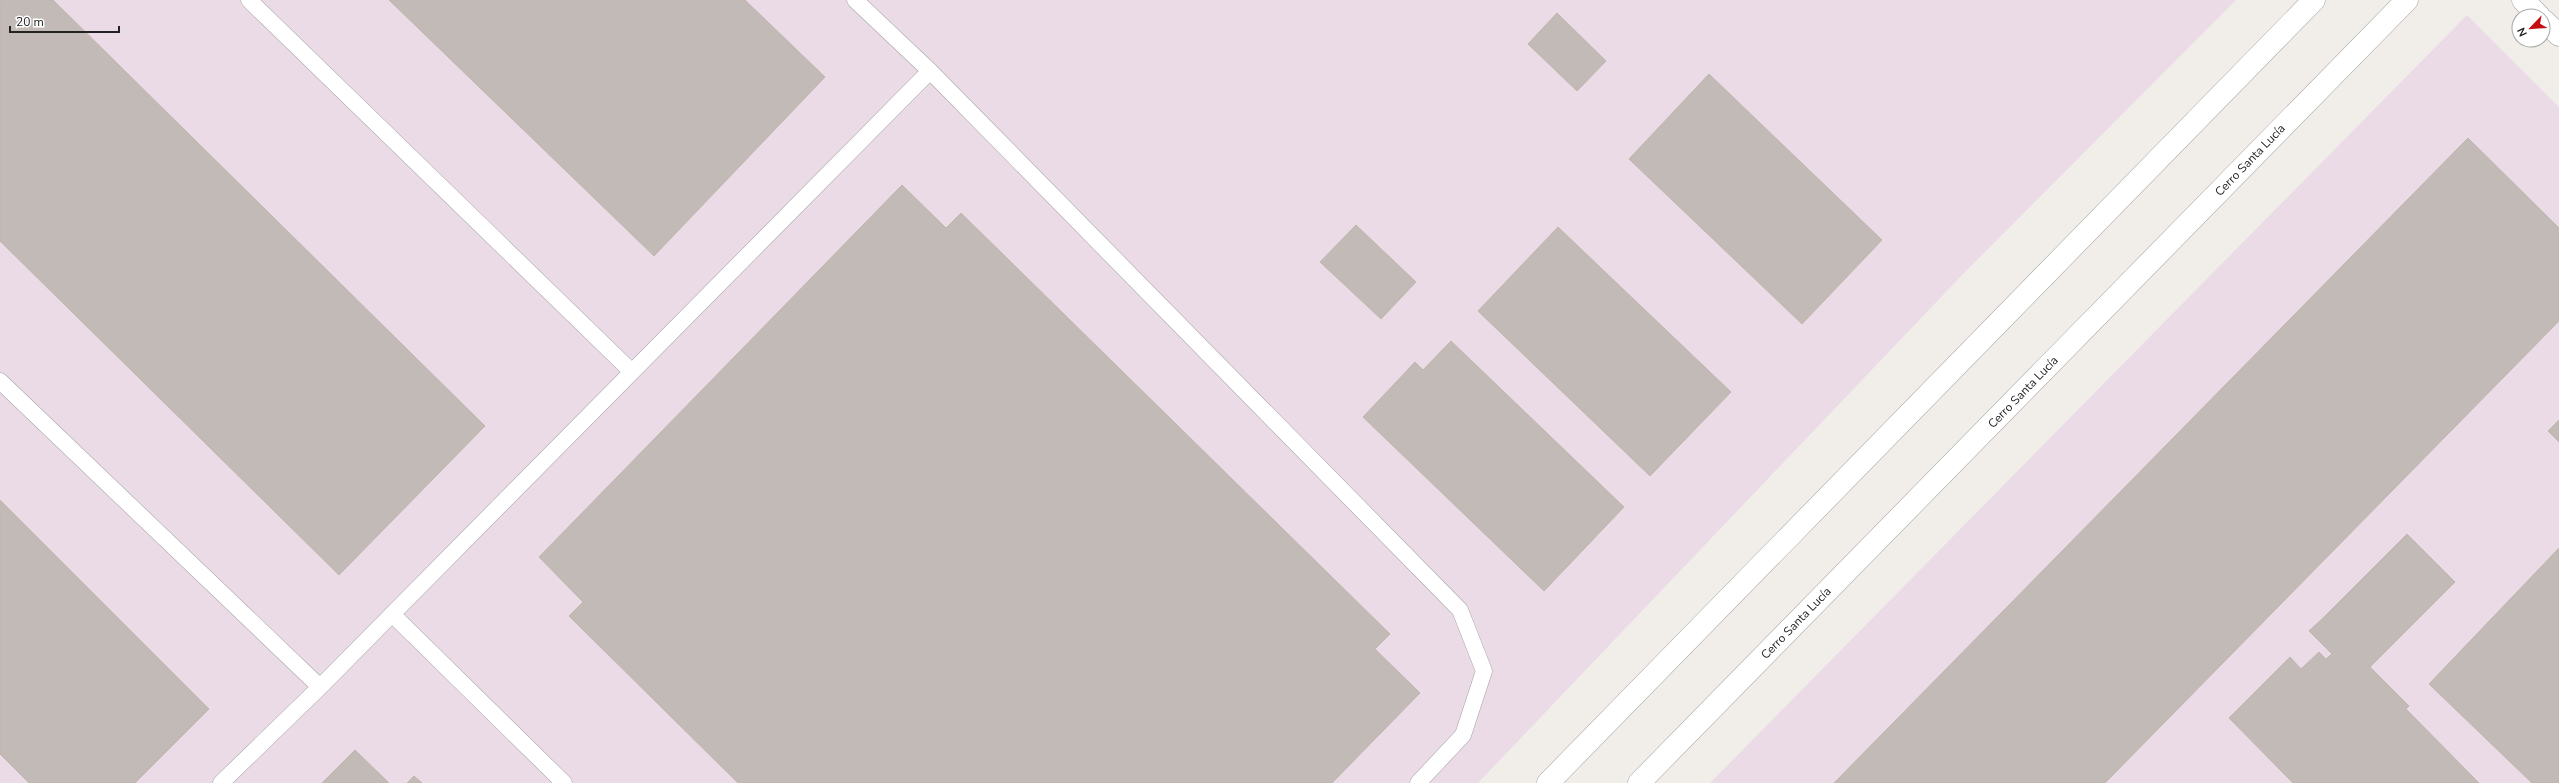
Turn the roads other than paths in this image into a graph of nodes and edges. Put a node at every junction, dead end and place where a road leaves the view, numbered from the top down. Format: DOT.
graph roads {
  1 [pos="249,0"];
  2 [pos="855,0"];
  3 [pos="2314,0"];
  4 [pos="2407,0"];
  5 [pos="2523,0"];
  6 [pos="2531,8"];
  7 [pos="2551,28"];
  8 [pos="2559,35"];
  9 [pos="930,71"];
  10 [pos="632,372"];
  11 [pos="0,381"];
  12 [pos="392,614"];
  13 [pos="320,687"];
  14 [pos="221,783"];
  15 [pos="564,783"];
  16 [pos="1418,783"];
  17 [pos="1548,783"];
  18 [pos="1639,783"];
  1 -- 10 [label="lane"];
  2 -- 9 [label="lane"];
  3 -- 17 [label="street"];
  4 -- 18 [label="street, Cerro Santa Lucía"];
  5 -- 6 [label="street"];
  7 -- 8 [label="street"];
  9 -- 10 [label="lane"];
  9 -- 16 [label="lane"];
  10 -- 12 [label="lane"];
  11 -- 13 [label="lane"];
  12 -- 13 [label="lane"];
  12 -- 15 [label="lane"];
  13 -- 14 [label="lane"];
}
